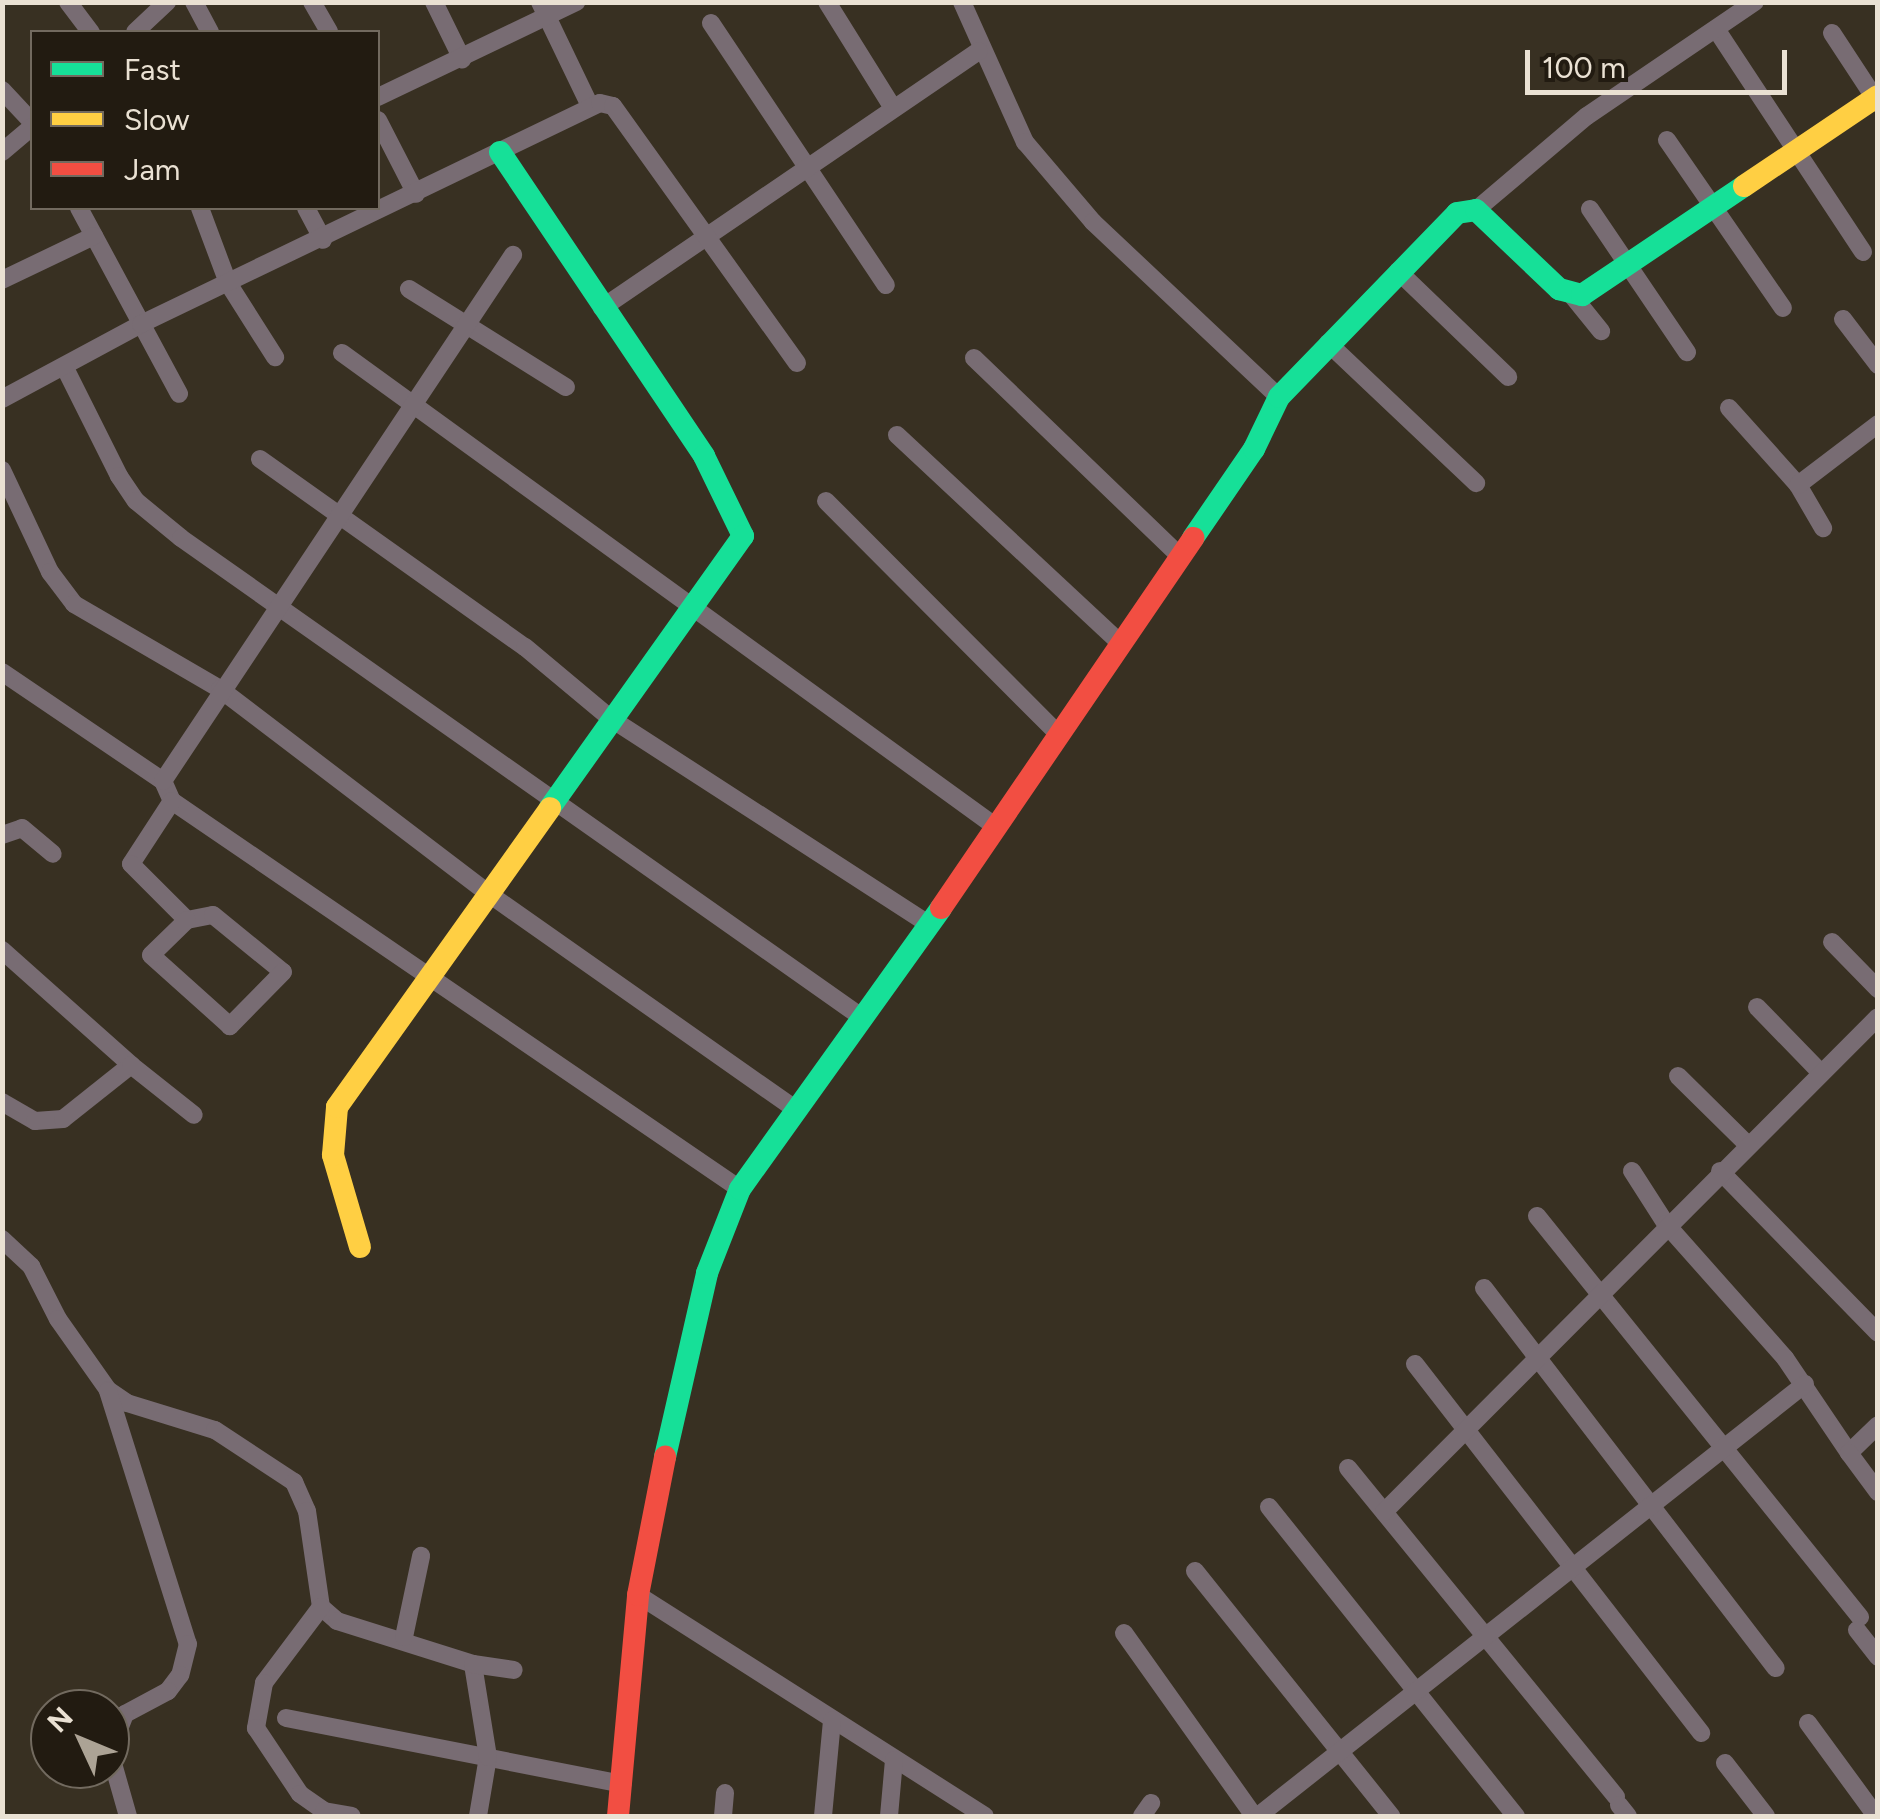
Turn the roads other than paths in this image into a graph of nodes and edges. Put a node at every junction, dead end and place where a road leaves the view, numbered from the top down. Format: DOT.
graph roads {
  1 [pos="68,2"];
  2 [pos="168,2"];
  3 [pos="194,2"];
  4 [pos="312,2"];
  5 [pos="434,2"];
  6 [pos="576,2"];
  7 [pos="827,2"];
  8 [pos="962,2"];
  9 [pos="1754,2"];
  10 [pos="543,10"];
  11 [pos="711,24"];
  12 [pos="1716,29"];
  13 [pos="89,30"];
  14 [pos="137,30"];
  15 [pos="209,30"];
  16 [pos="328,30"];
  17 [pos="1832,33"];
  18 [pos="979,51"];
  19 [pos="462,59"];
  20 [pos="2,90"];
  21 [pos="380,96"];
  22 [pos="1876,99"];
  23 [pos="589,104"];
  24 [pos="892,108"];
  25 [pos="30,122"];
  26 [pos="380,124"];
  27 [pos="30,126"];
  28 [pos="1667,140"];
  29 [pos="1797,151"];
  30 [pos="2,152"];
  31 [pos="500,152"];
  32 [pos="808,168"];
  33 [pos="416,194"];
  34 [pos="1712,208"];
  35 [pos="1590,209"];
  36 [pos="80,210"];
  37 [pos="201,210"];
  38 [pos="307,210"];
  39 [pos="1476,210"];
  40 [pos="703,235"];
  41 [pos="94,236"];
  42 [pos="323,240"];
  43 [pos="1863,252"];
  44 [pos="514,256"];
  45 [pos="1627,266"];
  46 [pos="1398,271"];
  47 [pos="2,280"];
  48 [pos="228,283"];
  49 [pos="886,285"];
  50 [pos="410,290"];
  51 [pos="1571,294"];
  52 [pos="602,308"];
  53 [pos="1784,308"];
  54 [pos="1843,318"];
  55 [pos="141,324"];
  56 [pos="470,326"];
  57 [pos="1601,331"];
  58 [pos="1328,343"];
  59 [pos="1687,352"];
  60 [pos="342,353"];
  61 [pos="275,357"];
  62 [pos="974,358"];
  63 [pos="797,364"];
  64 [pos="1878,365"];
  65 [pos="65,368"];
  66 [pos="1508,376"];
  67 [pos="566,387"];
  68 [pos="179,394"];
  69 [pos="1279,397"];
  70 [pos="2,399"];
  71 [pos="1730,408"];
  72 [pos="412,410"];
  73 [pos="1878,424"];
  74 [pos="898,434"];
  75 [pos="260,459"];
  76 [pos="2,470"];
  77 [pos="1476,483"];
  78 [pos="1798,486"];
  79 [pos="826,500"];
  80 [pos="339,514"];
  81 [pos="1823,528"];
  82 [pos="1181,556"];
  83 [pos="692,604"];
  84 [pos="275,606"];
  85 [pos="1121,644"];
  86 [pos="2,672"];
  87 [pos="220,689"];
  88 [pos="610,718"];
  89 [pos="1059,735"];
  90 [pos="164,782"];
  91 [pos="172,801"];
  92 [pos="554,801"];
  93 [pos="996,828"];
  94 [pos="2,835"];
  95 [pos="53,854"];
  96 [pos="492,896"];
  97 [pos="186,920"];
  98 [pos="930,925"];
  99 [pos="1832,942"];
  100 [pos="2,950"];
  101 [pos="431,978"];
  102 [pos="1878,989"];
  103 [pos="1757,1007"];
  104 [pos="1878,1017"];
  105 [pos="864,1019"];
  106 [pos="131,1065"];
  107 [pos="1820,1072"];
  108 [pos="1678,1076"];
  109 [pos="2,1102"];
  110 [pos="797,1110"];
  111 [pos="194,1115"];
  112 [pos="1747,1144"];
  113 [pos="1632,1171"];
  114 [pos="1720,1171"];
  115 [pos="740,1189"];
  116 [pos="1536,1216"];
  117 [pos="1666,1224"];
  118 [pos="2,1239"];
  119 [pos="360,1247"];
  120 [pos="1484,1288"];
  121 [pos="1600,1290"];
  122 [pos="1878,1334"];
  123 [pos="1533,1356"];
  124 [pos="1416,1364"];
  125 [pos="1804,1384"];
  126 [pos="108,1390"];
  127 [pos="1878,1425"];
  128 [pos="1461,1429"];
  129 [pos="1728,1448"];
  130 [pos="1849,1453"];
  131 [pos="1348,1468"];
  132 [pos="1878,1492"];
  133 [pos="1269,1507"];
  134 [pos="1653,1507"];
  135 [pos="1384,1512"];
  136 [pos="421,1556"];
  137 [pos="1195,1571"];
  138 [pos="1573,1571"];
  139 [pos="638,1596"];
  140 [pos="321,1607"];
  141 [pos="1124,1633"];
  142 [pos="1486,1637"];
  143 [pos="404,1638"];
  144 [pos="1878,1656"];
  145 [pos="473,1664"];
  146 [pos="1776,1668"];
  147 [pos="514,1670"];
  148 [pos="1415,1688"];
  149 [pos="130,1711"];
  150 [pos="286,1718"];
  151 [pos="832,1720"];
  152 [pos="1808,1723"];
  153 [pos="1701,1733"];
  154 [pos="1342,1752"];
  155 [pos="488,1758"];
  156 [pos="894,1760"];
  157 [pos="1725,1763"];
  158 [pos="623,1784"];
  159 [pos="120,1789"];
  160 [pos="725,1794"];
  161 [pos="1621,1806"];
  162 [pos="128,1816"];
  163 [pos="352,1816"];
  164 [pos="478,1816"];
  165 [pos="618,1816"];
  166 [pos="723,1816"];
  167 [pos="824,1816"];
  168 [pos="889,1816"];
  169 [pos="984,1816"];
  170 [pos="1256,1816"];
  171 [pos="1390,1816"];
  172 [pos="1516,1816"];
  173 [pos="1766,1816"];
  174 [pos="1876,1816"];
  1 -- 13 [label="street"];
  2 -- 14 [label="street"];
  3 -- 15 [label="street"];
  4 -- 16 [label="street"];
  5 -- 19 [label="street"];
  6 -- 10 [label="street"];
  7 -- 24 [label="street"];
  8 -- 18 [label="street"];
  9 -- 12 [label="street"];
  10 -- 19 [label="street"];
  10 -- 23 [label="street"];
  11 -- 32 [label="street"];
  12 -- 29 [label="street"];
  12 -- 39 [label="street"];
  17 -- 22 [label="street"];
  18 -- 24 [label="street"];
  18 -- 69 [label="street"];
  19 -- 21 [label="street"];
  20 -- 25 [label="street"];
  22 -- 29 [label="street"];
  23 -- 31 [label="street"];
  23 -- 40 [label="street"];
  24 -- 32 [label="street"];
  26 -- 33 [label="street"];
  27 -- 30 [label="street"];
  28 -- 34 [label="street"];
  29 -- 34 [label="street"];
  29 -- 43 [label="street"];
  31 -- 33 [label="street"];
  31 -- 52 [label="street"];
  32 -- 40 [label="street"];
  32 -- 49 [label="street"];
  33 -- 42 [label="street"];
  34 -- 45 [label="street"];
  34 -- 53 [label="street"];
  35 -- 45 [label="street"];
  36 -- 41 [label="street"];
  37 -- 48 [label="street"];
  38 -- 42 [label="street"];
  39 -- 46 [label="street"];
  39 -- 51 [label="street"];
  40 -- 52 [label="street"];
  40 -- 63 [label="street"];
  41 -- 47 [label="street"];
  41 -- 55 [label="street"];
  42 -- 48 [label="street"];
  44 -- 56 [label="street"];
  45 -- 51 [label="street"];
  45 -- 59 [label="street"];
  46 -- 58 [label="street"];
  46 -- 66 [label="street"];
  48 -- 55 [label="street"];
  48 -- 61 [label="street"];
  50 -- 56 [label="street"];
  51 -- 57 [label="street"];
  52 -- 83 [label="street"];
  54 -- 64 [label="street"];
  55 -- 65 [label="street"];
  55 -- 68 [label="street"];
  56 -- 67 [label="street"];
  56 -- 72 [label="street"];
  58 -- 69 [label="street"];
  58 -- 77 [label="street"];
  60 -- 72 [label="street"];
  62 -- 82 [label="street"];
  65 -- 70 [label="street"];
  65 -- 84 [label="street"];
  69 -- 82 [label="street"];
  71 -- 78 [label="street"];
  72 -- 80 [label="street"];
  72 -- 83 [label="street"];
  73 -- 78 [label="street"];
  74 -- 85 [label="street"];
  75 -- 80 [label="street"];
  76 -- 87 [label="street"];
  78 -- 81 [label="street"];
  79 -- 89 [label="street"];
  80 -- 84 [label="street"];
  80 -- 88 [label="street"];
  82 -- 85 [label="street"];
  83 -- 88 [label="street"];
  83 -- 93 [label="street"];
  84 -- 87 [label="street"];
  84 -- 92 [label="street"];
  85 -- 89 [label="street"];
  86 -- 90 [label="street"];
  87 -- 90 [label="street"];
  87 -- 96 [label="street"];
  88 -- 92 [label="street"];
  88 -- 98 [label="street"];
  89 -- 93 [label="street"];
  90 -- 91 [label="street"];
  91 -- 97 [label="street"];
  91 -- 101 [label="street"];
  92 -- 96 [label="street"];
  92 -- 105 [label="street"];
  93 -- 98 [label="street"];
  94 -- 95 [label="street"];
  96 -- 101 [label="street"];
  96 -- 110 [label="street"];
  97 -- 97 [label="street"];
  98 -- 105 [label="street"];
  99 -- 102 [label="street"];
  100 -- 106 [label="street"];
  101 -- 115 [label="street"];
  101 -- 119 [label="street"];
  103 -- 107 [label="street"];
  104 -- 107 [label="street"];
  105 -- 110 [label="street"];
  106 -- 109 [label="street"];
  106 -- 111 [label="street"];
  107 -- 112 [label="street"];
  108 -- 112 [label="street"];
  110 -- 115 [label="street"];
  112 -- 114 [label="street"];
  113 -- 117 [label="street"];
  114 -- 117 [label="street"];
  114 -- 122 [label="street"];
  115 -- 139 [label="street"];
  116 -- 121 [label="street"];
  117 -- 121 [label="street"];
  117 -- 125 [label="street"];
  118 -- 126 [label="street"];
  120 -- 123 [label="street"];
  121 -- 123 [label="street"];
  121 -- 129 [label="street"];
  123 -- 128 [label="street"];
  123 -- 134 [label="street"];
  124 -- 128 [label="street"];
  125 -- 129 [label="street"];
  125 -- 130 [label="street"];
  126 -- 140 [label="street"];
  126 -- 149 [label="street"];
  127 -- 130 [label="street"];
  128 -- 135 [label="street"];
  128 -- 138 [label="street"];
  129 -- 134 [label="street"];
  129 -- 144 [label="street"];
  130 -- 132 [label="street"];
  131 -- 135 [label="street"];
  133 -- 148 [label="street"];
  134 -- 138 [label="street"];
  134 -- 146 [label="street"];
  135 -- 142 [label="street"];
  136 -- 143 [label="street"];
  137 -- 154 [label="street"];
  138 -- 142 [label="street"];
  138 -- 153 [label="street"];
  139 -- 151 [label="street"];
  139 -- 158 [label="street"];
  140 -- 143 [label="street"];
  140 -- 163 [label="street"];
  141 -- 170 [label="street"];
  142 -- 148 [label="street"];
  142 -- 161 [label="street"];
  143 -- 145 [label="street"];
  145 -- 147 [label="street"];
  145 -- 155 [label="street"];
  148 -- 154 [label="street"];
  148 -- 172 [label="street"];
  150 -- 155 [label="street"];
  151 -- 156 [label="street"];
  151 -- 167 [label="street"];
  152 -- 174 [label="street"];
  154 -- 170 [label="street"];
  154 -- 171 [label="street"];
  155 -- 158 [label="street"];
  155 -- 164 [label="street"];
  156 -- 168 [label="street"];
  156 -- 169 [label="street"];
  157 -- 173 [label="street"];
  158 -- 165 [label="street"];
  159 -- 162 [label="street"];
  160 -- 166 [label="street"];
}
